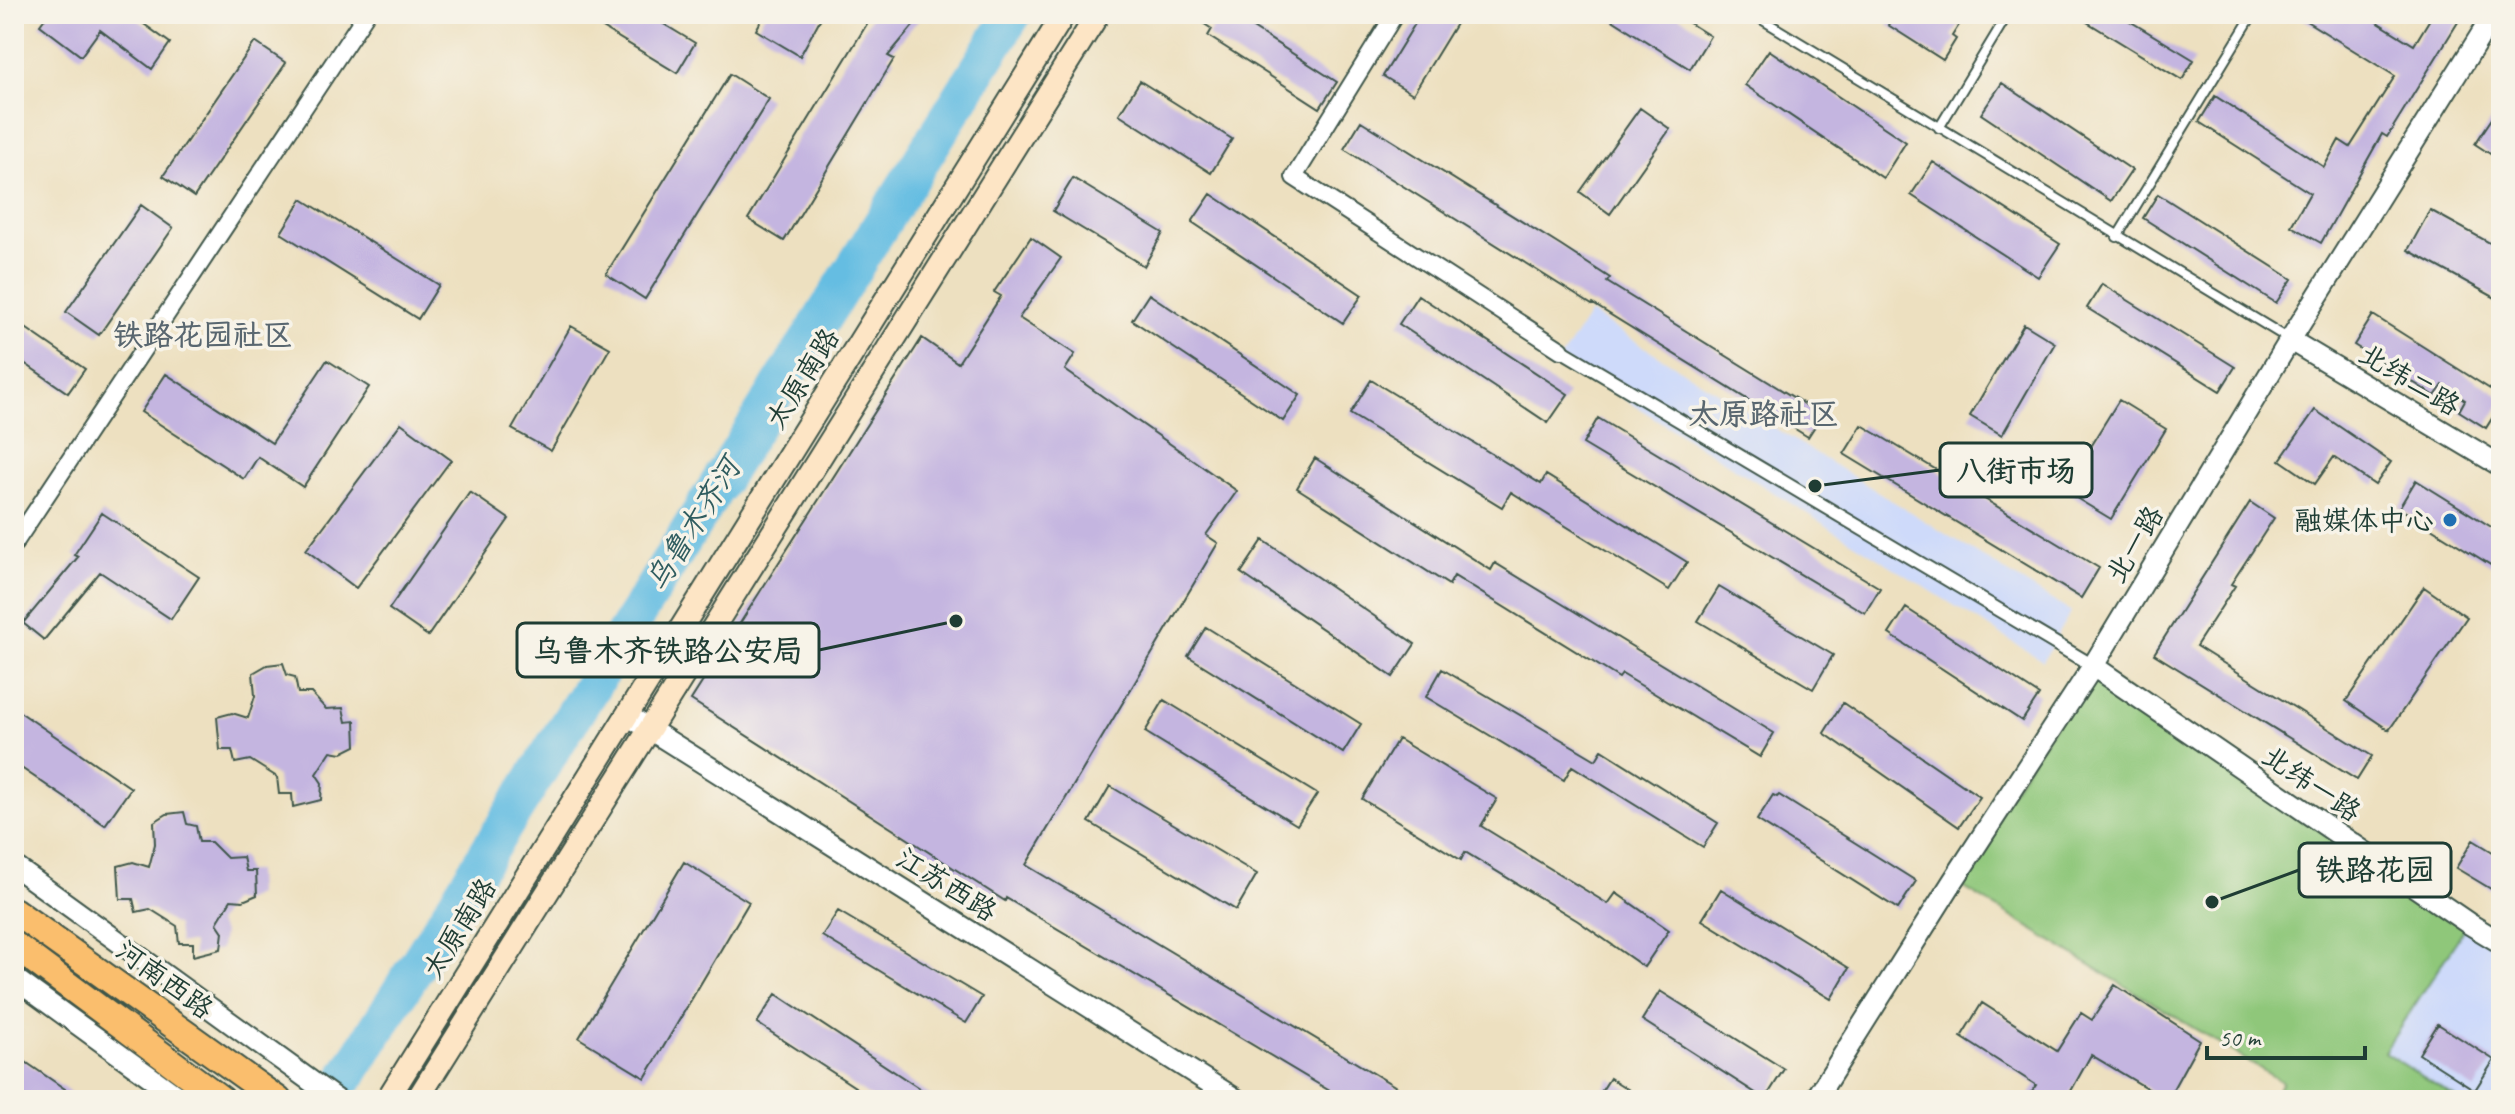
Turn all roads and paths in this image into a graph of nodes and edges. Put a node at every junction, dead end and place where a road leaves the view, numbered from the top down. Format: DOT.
graph roads {
  1 [pos="366,14"];
  2 [pos="1064,14"];
  3 [pos="1098,14"];
  4 [pos="1395,14"];
  5 [pos="2008,14"];
  6 [pos="2253,14"];
  7 [pos="2494,14"];
  8 [pos="1755,15"];
  9 [pos="1939,128"];
  10 [pos="2117,237"];
  11 [pos="2290,340"];
  12 [pos="1561,350"];
  13 [pos="2501,466"];
  14 [pos="14,544"];
  15 [pos="2093,666"];
  16 [pos="627,715"];
  17 [pos="650,729"];
  18 [pos="14,866"];
  19 [pos="14,911"];
  20 [pos="2501,943"];
  21 [pos="14,945"];
  22 [pos="14,978"];
  23 [pos="182,1100"];
  24 [pos="222,1100"];
  25 [pos="278,1100"];
  26 [pos="337,1100"];
  27 [pos="387,1100"];
  28 [pos="417,1100"];
  29 [pos="1237,1100"];
  30 [pos="1815,1100"];
  1 -- 14 [label="street"];
  2 -- 16 [label="main road, 太原南路"];
  3 -- 17 [label="main road"];
  4 -- 12 [label="street"];
  5 -- 9 [label="lane"];
  6 -- 10 [label="lane"];
  7 -- 11 [label="street, 北一路"];
  8 -- 9 [label="lane"];
  9 -- 10 [label="lane"];
  10 -- 11 [label="lane"];
  11 -- 13 [label="street, 北纬二路"];
  11 -- 15 [label="street, 北一路"];
  12 -- 15 [label="street"];
  15 -- 20 [label="street, 北纬一路"];
  15 -- 30 [label="street, 北一路"];
  16 -- 17 [label="street, 江苏西路"];
  16 -- 27 [label="main road, 太原南路"];
  17 -- 28 [label="main road"];
  17 -- 29 [label="street, 江苏西路"];
  18 -- 26 [label="street"];
  19 -- 25 [label="main road, 河南西路"];
  21 -- 24 [label="main road"];
  22 -- 23 [label="street"];
}
